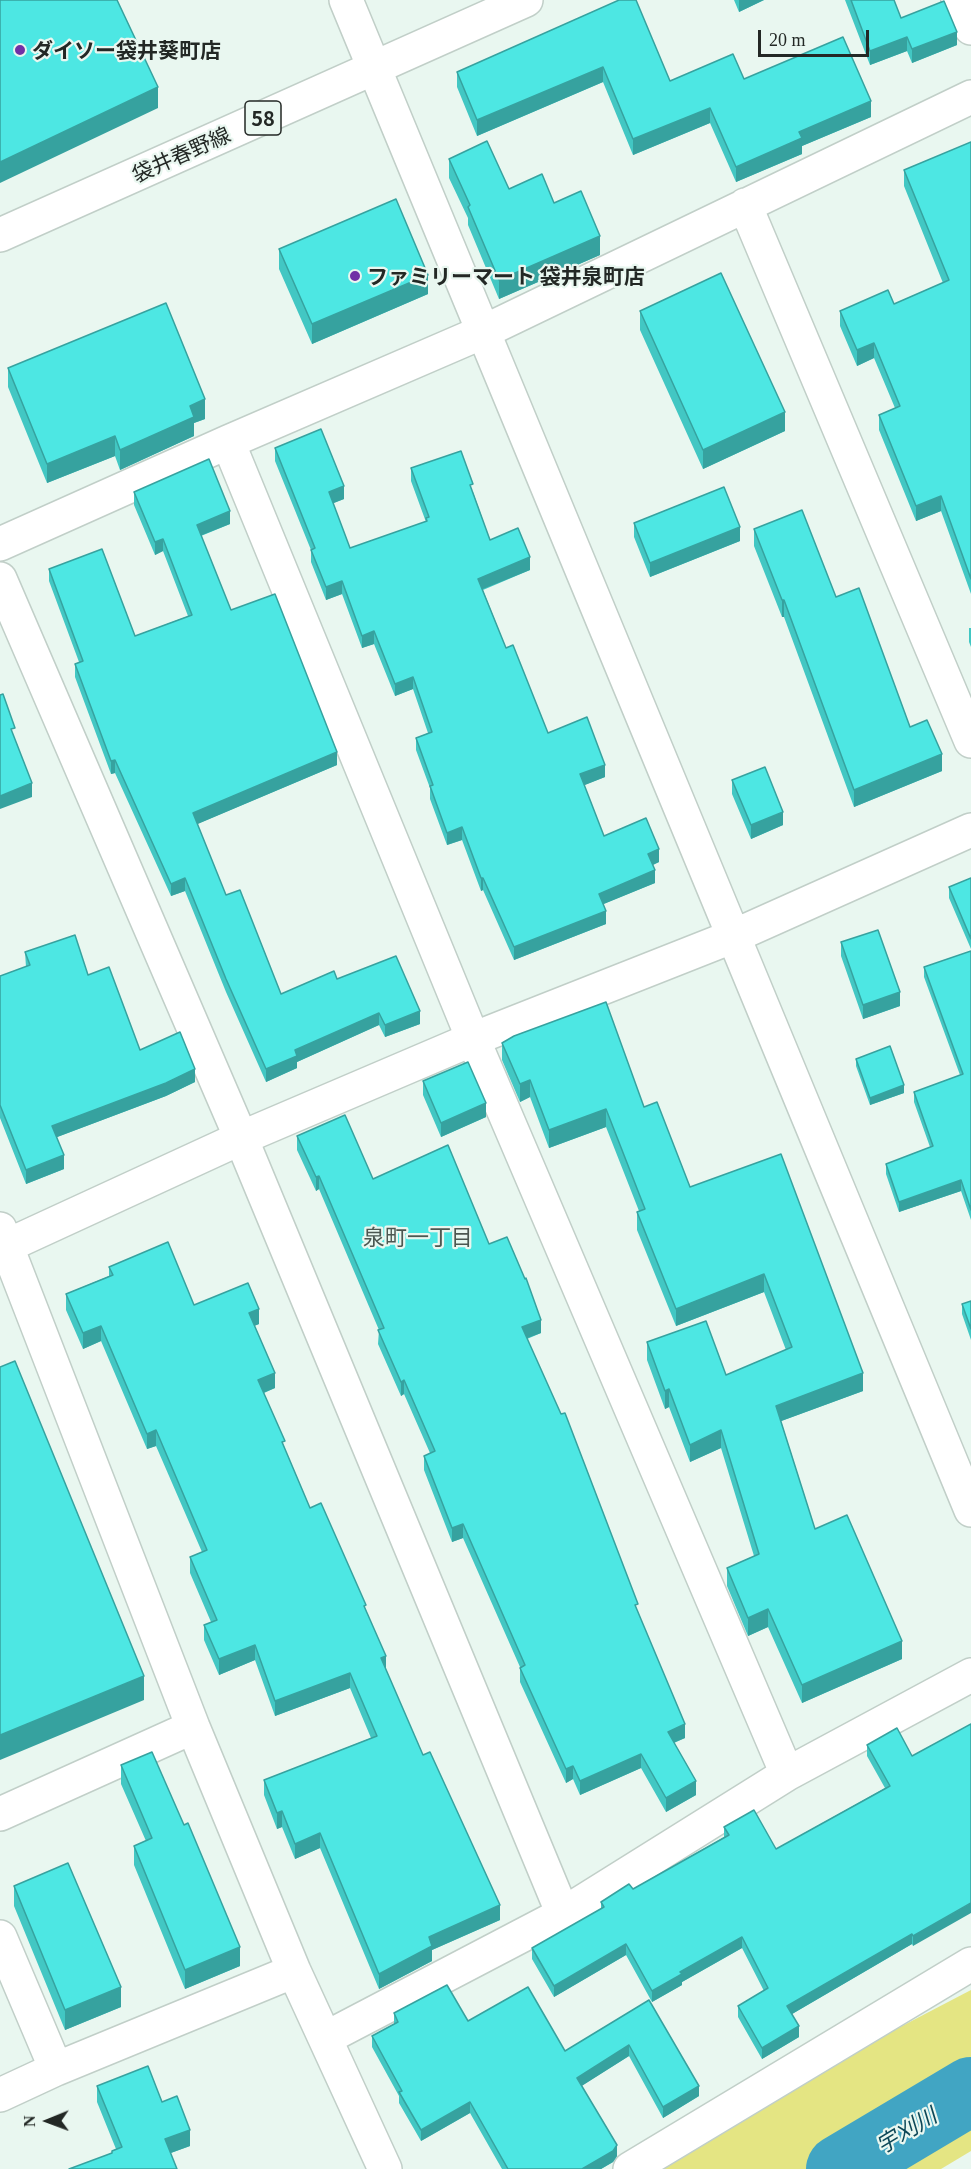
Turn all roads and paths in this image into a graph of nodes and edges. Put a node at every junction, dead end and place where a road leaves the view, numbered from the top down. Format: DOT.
graph roads {
  1 [pos="346,0"];
  2 [pos="526,0"];
  3 [pos="958,0"];
  4 [pos="971,28"];
  5 [pos="375,67"];
  6 [pos="971,97"];
  7 [pos="745,205"];
  8 [pos="0,235"];
  9 [pos="485,331"];
  10 [pos="228,442"];
  11 [pos="0,543"];
  12 [pos="0,579"];
  13 [pos="971,741"];
  14 [pos="971,830"];
  15 [pos="734,936"];
  16 [pos="472,1039"];
  17 [pos="241,1138"];
  18 [pos="2,1241"];
  19 [pos="971,1510"];
  20 [pos="971,1675"];
  21 [pos="193,1727"];
  22 [pos="787,1774"];
  23 [pos="0,1814"];
  24 [pos="563,1914"];
  25 [pos="0,1937"];
  26 [pos="971,1964"];
  27 [pos="294,1971"];
  28 [pos="326,2038"];
  29 [pos="56,2069"];
  30 [pos="0,2095"];
  31 [pos="385,2169"];
  32 [pos="630,2169"];
  1 -- 5 [label="street"];
  2 -- 5 [label="street, 袋井春野線 / 58"];
  3 -- 4 [label="street"];
  5 -- 8 [label="street, 袋井春野線 / 58"];
  5 -- 9 [label="street"];
  6 -- 7 [label="street"];
  7 -- 9 [label="street"];
  7 -- 13 [label="street"];
  9 -- 10 [label="street"];
  9 -- 15 [label="street"];
  10 -- 11 [label="street"];
  10 -- 16 [label="street"];
  12 -- 17 [label="street"];
  14 -- 15 [label="street"];
  15 -- 16 [label="street"];
  15 -- 19 [label="street"];
  16 -- 17 [label="street"];
  16 -- 22 [label="street"];
  17 -- 18 [label="street"];
  17 -- 24 [label="street"];
  18 -- 21 [label="street"];
  20 -- 22 [label="street"];
  21 -- 23 [label="street"];
  21 -- 27 [label="street"];
  22 -- 24 [label="street"];
  24 -- 28 [label="street"];
  25 -- 29 [label="street"];
  26 -- 32 [label="street"];
  27 -- 28 [label="street"];
  27 -- 29 [label="street"];
  28 -- 31 [label="street"];
  29 -- 30 [label="street"];
}
